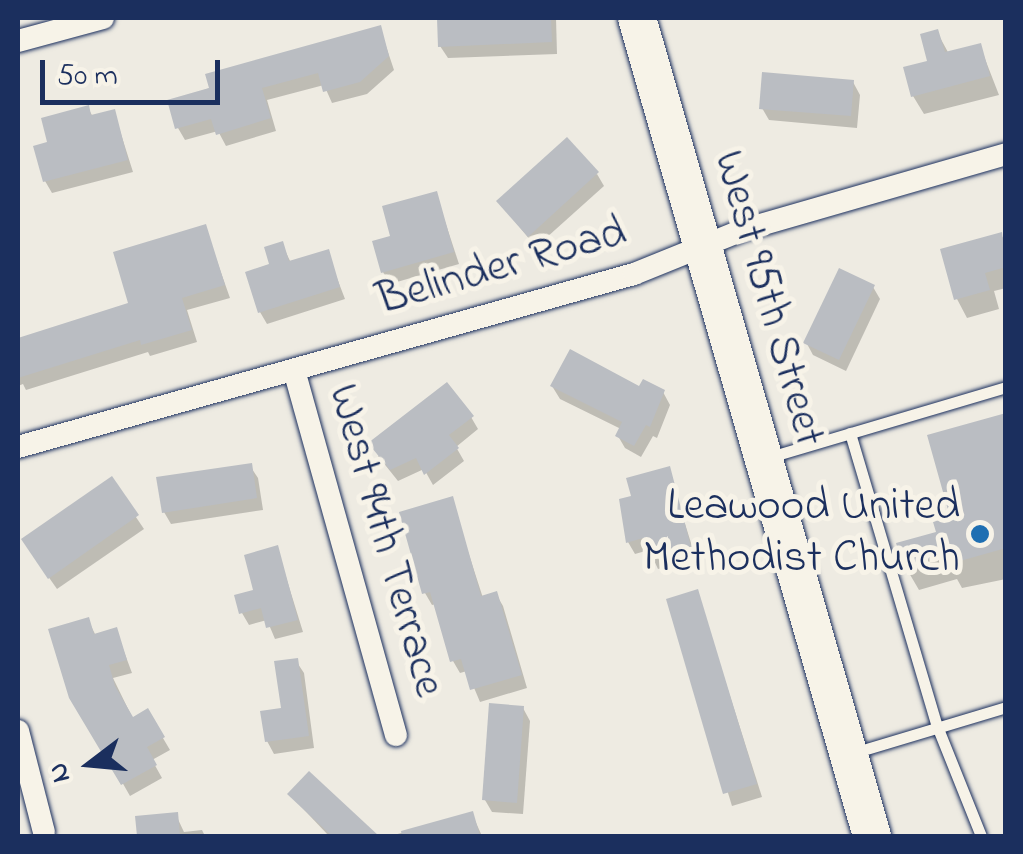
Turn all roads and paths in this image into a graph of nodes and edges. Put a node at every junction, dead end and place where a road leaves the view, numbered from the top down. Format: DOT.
graph roads {
  1 [pos="103,18"];
  2 [pos="637,18"];
  3 [pos="18,41"];
  4 [pos="1006,154"];
  5 [pos="702,246"];
  6 [pos="294,370"];
  7 [pos="1006,387"];
  8 [pos="850,432"];
  9 [pos="18,447"];
  10 [pos="764,459"];
  11 [pos="1006,707"];
  12 [pos="937,726"];
  13 [pos="18,731"];
  14 [pos="396,734"];
  15 [pos="848,754"];
  16 [pos="44,832"];
  17 [pos="872,836"];
  18 [pos="981,836"];
  1 -- 3 [label="street"];
  2 -- 5 [label="main road, West 95th Street"];
  4 -- 5 [label="street, Belinder Road"];
  5 -- 6 [label="street, Belinder Road"];
  5 -- 10 [label="main road, West 95th Street"];
  6 -- 9 [label="street, Belinder Road"];
  6 -- 14 [label="street, West 94th Terrace"];
  7 -- 8 [label="lane"];
  8 -- 10 [label="lane"];
  8 -- 12 [label="lane"];
  10 -- 15 [label="main road, West 95th Street"];
  11 -- 12 [label="lane"];
  12 -- 15 [label="lane"];
  12 -- 18 [label="lane"];
  13 -- 16 [label="street"];
  15 -- 17 [label="main road, West 95th Street"];
}
